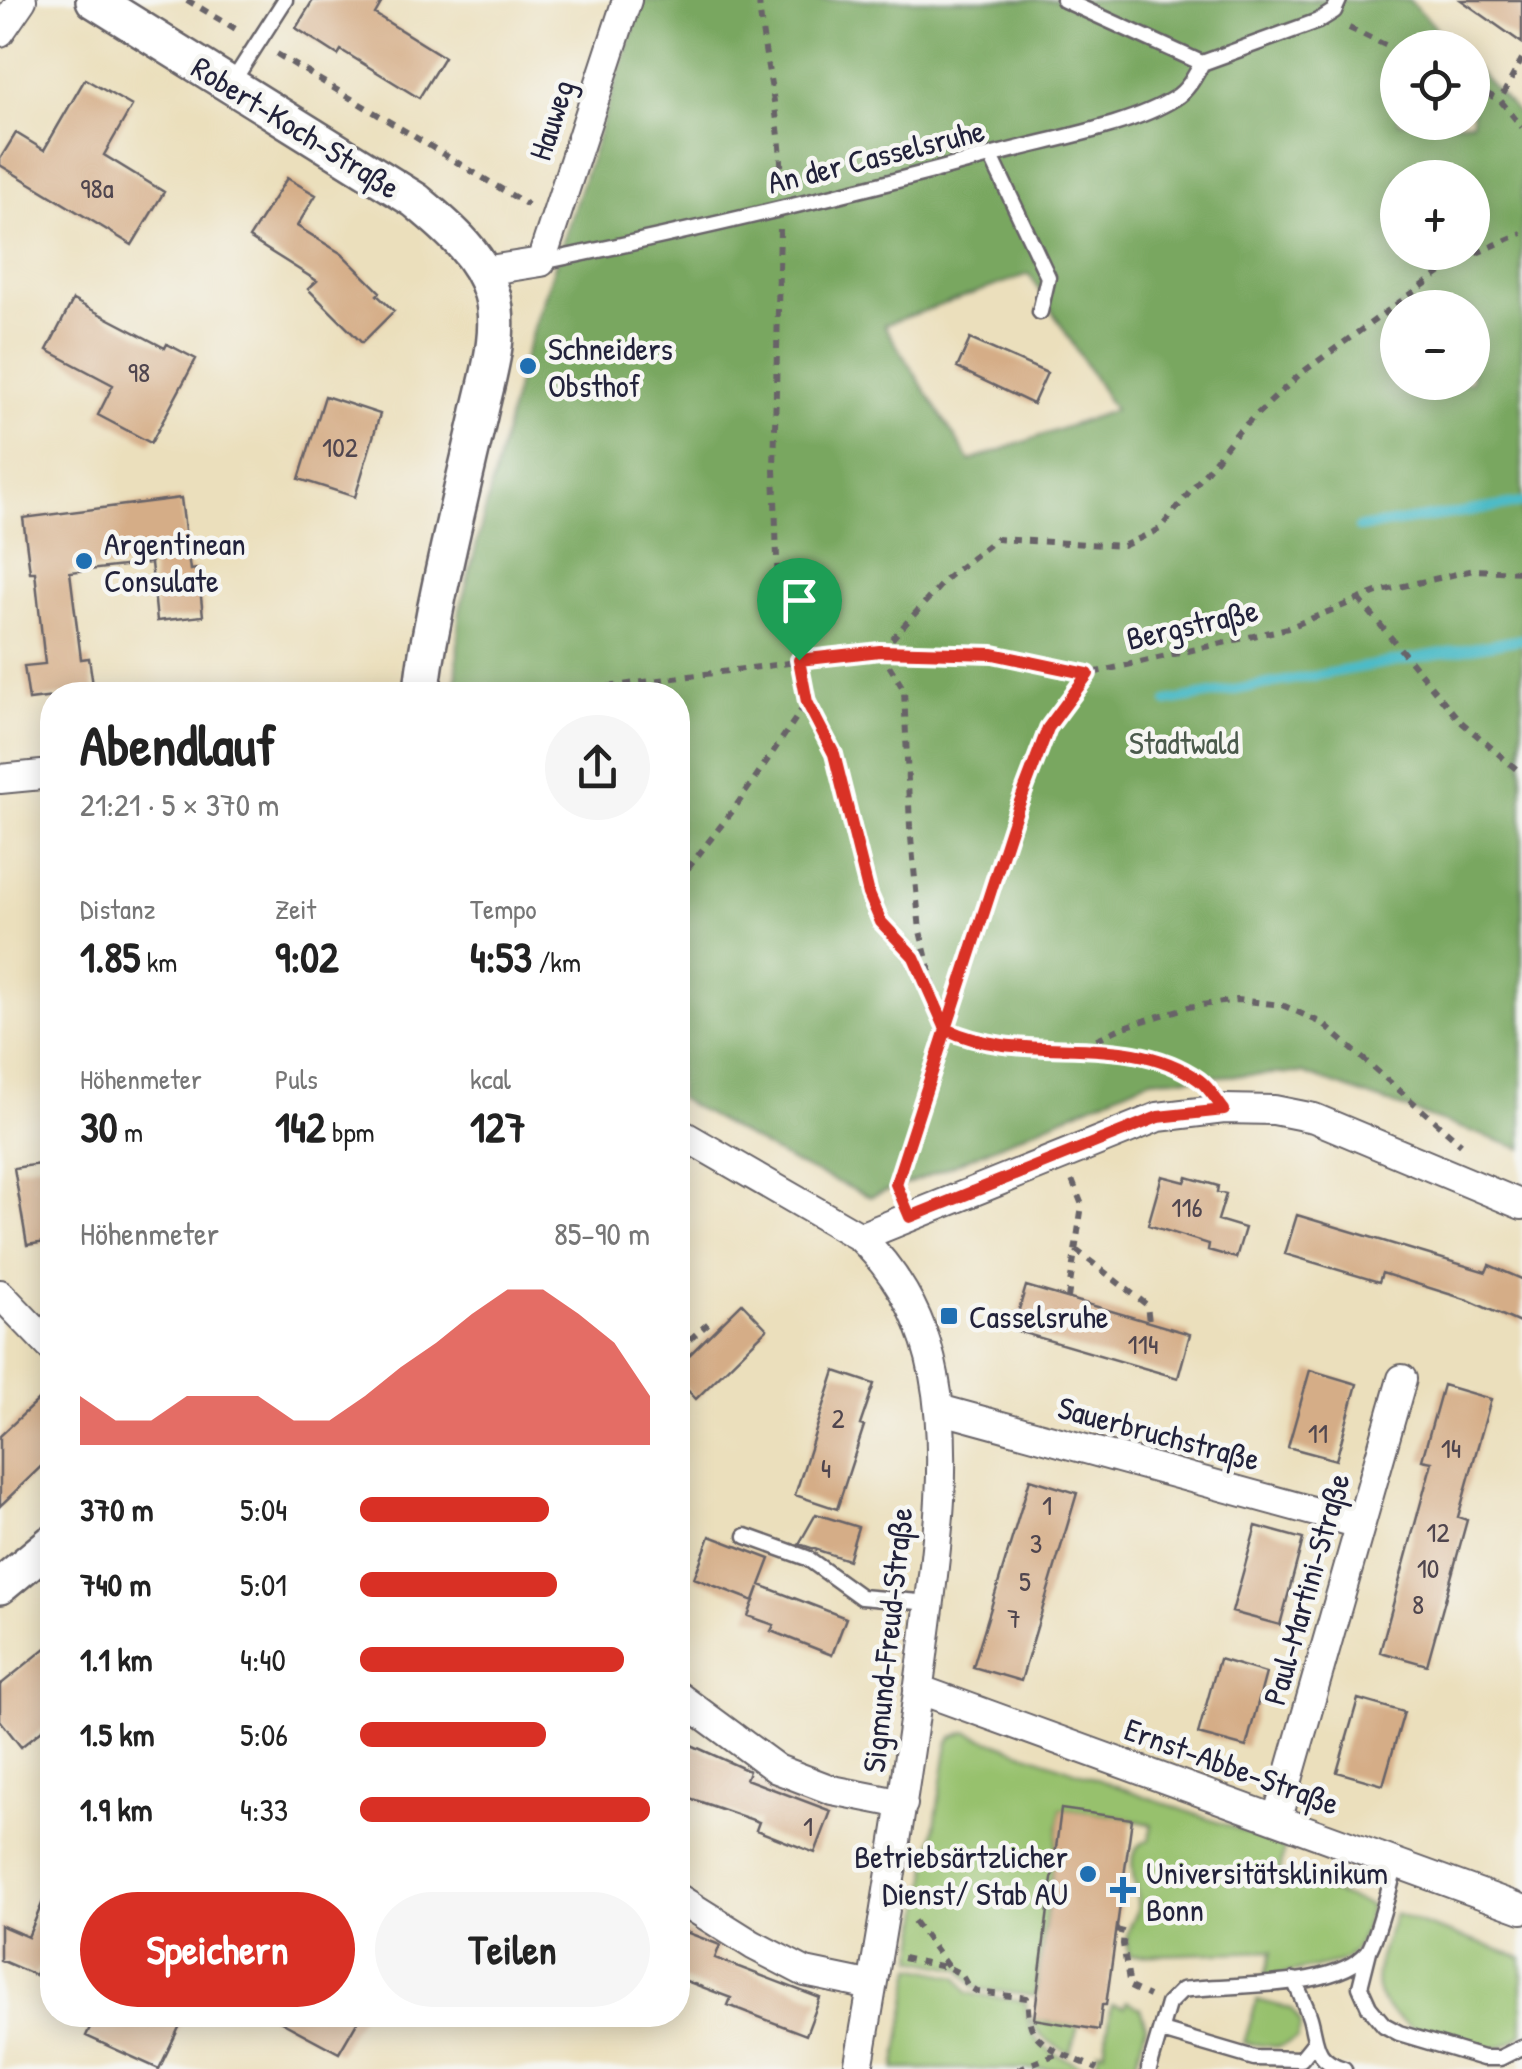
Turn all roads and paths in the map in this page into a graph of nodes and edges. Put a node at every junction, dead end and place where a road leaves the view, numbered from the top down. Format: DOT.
graph roads {
  1 [pos="22,0"];
  2 [pos="94,0"];
  3 [pos="187,0"];
  4 [pos="285,0"];
  5 [pos="626,0"];
  6 [pos="759,0"];
  7 [pos="1064,0"];
  8 [pos="1337,5"];
  9 [pos="0,32"];
  10 [pos="1380,42"];
  11 [pos="258,43"];
  12 [pos="1522,59"];
  13 [pos="1202,63"];
  14 [pos="230,86"];
  15 [pos="1490,95"];
  16 [pos="1500,100"];
  17 [pos="1522,127"];
  18 [pos="991,156"];
  19 [pos="780,209"];
  20 [pos="554,222"];
  21 [pos="1522,233"];
  22 [pos="541,262"];
  23 [pos="483,270"];
  24 [pos="1040,312"];
  25 [pos="1522,572"];
  26 [pos="1359,600"];
  27 [pos="880,651"];
  28 [pos="799,660"];
  29 [pos="1088,674"];
  30 [pos="422,682"];
  31 [pos="639,682"];
  32 [pos="807,702"];
  33 [pos="1522,774"];
  34 [pos="40,775"];
  35 [pos="0,779"];
  36 [pos="690,866"];
  37 [pos="946,1029"];
  38 [pos="1080,1047"];
  39 [pos="1224,1110"];
  40 [pos="690,1139"];
  41 [pos="1474,1154"];
  42 [pos="1063,1156"];
  43 [pos="1522,1206"];
  44 [pos="910,1217"];
  45 [pos="860,1236"];
  46 [pos="1076,1250"];
  47 [pos="0,1294"];
  48 [pos="1068,1298"];
  49 [pos="712,1320"];
  50 [pos="1149,1322"];
  51 [pos="40,1336"];
  52 [pos="690,1339"];
  53 [pos="1402,1378"];
  54 [pos="939,1410"];
  55 [pos="1360,1524"];
  56 [pos="746,1536"];
  57 [pos="40,1553"];
  58 [pos="0,1586"];
  59 [pos="930,1604"];
  60 [pos="918,1689"];
  61 [pos="690,1705"];
  62 [pos="903,1804"];
  63 [pos="1277,1818"];
  64 [pos="1396,1864"];
  65 [pos="890,1888"];
  66 [pos="690,1906"];
  67 [pos="1522,1909"];
  68 [pos="1116,1930"];
  69 [pos="1368,1951"];
  70 [pos="879,1953"];
  71 [pos="949,1968"];
  72 [pos="1294,1980"];
  73 [pos="872,1986"];
  74 [pos="1168,2004"];
  75 [pos="1162,2031"];
  76 [pos="1314,2043"];
  77 [pos="1522,2047"];
  78 [pos="1061,2052"];
  79 [pos="858,2069"];
  80 [pos="1018,2069"];
  81 [pos="1096,2069"];
  82 [pos="1149,2069"];
  83 [pos="1344,2069"];
  1 -- 9 [label="street"];
  2 -- 14 [label="street, Robert-Koch-Straße"];
  3 -- 11 [label="path"];
  4 -- 11 [label="lane"];
  5 -- 20 [label="street, Hauweg"];
  6 -- 19 [label="path"];
  7 -- 13 [label="lane"];
  8 -- 10 [label="path"];
  8 -- 13 [label="lane"];
  11 -- 14 [label="lane"];
  11 -- 20 [label="path"];
  12 -- 16 [label="path"];
  13 -- 18 [label="lane, An der Casselsruhe"];
  14 -- 23 [label="street, Robert-Koch-Straße"];
  15 -- 16 [label="path"];
  16 -- 17 [label="path"];
  18 -- 19 [label="lane, An der Casselsruhe"];
  18 -- 24 [label="lane"];
  19 -- 22 [label="lane, An der Casselsruhe"];
  19 -- 28 [label="path"];
  20 -- 22 [label="street, Hauweg"];
  21 -- 27 [label="path"];
  22 -- 23 [label="street"];
  23 -- 30 [label="street, Robert-Koch-Straße"];
  25 -- 26 [label="path, Bergstraße"];
  26 -- 29 [label="path, Bergstraße"];
  26 -- 33 [label="path"];
  27 -- 28 [label="path"];
  27 -- 29 [label="path"];
  27 -- 37 [label="path"];
  28 -- 31 [label="path"];
  28 -- 32 [label="path"];
  29 -- 37 [label="path, Bergstraße"];
  32 -- 36 [label="path"];
  32 -- 37 [label="path"];
  34 -- 35 [label="street"];
  37 -- 38 [label="path"];
  37 -- 44 [label="path, Bergstraße"];
  38 -- 39 [label="path"];
  38 -- 41 [label="path"];
  39 -- 42 [label="street"];
  39 -- 43 [label="street"];
  40 -- 45 [label="street"];
  42 -- 44 [label="street"];
  42 -- 46 [label="path"];
  44 -- 45 [label="street"];
  45 -- 54 [label="street, Sigmund-Freud-Straße"];
  46 -- 48 [label="path"];
  46 -- 50 [label="path"];
  47 -- 51 [label="street"];
  49 -- 52 [label="path"];
  53 -- 55 [label="street, Paul-Martini-Straße"];
  54 -- 55 [label="street, Sauerbruchstraße"];
  54 -- 59 [label="street, Sigmund-Freud-Straße"];
  55 -- 63 [label="street, Paul-Martini-Straße"];
  56 -- 59 [label="lane"];
  57 -- 58 [label="street"];
  59 -- 60 [label="street, Sigmund-Freud-Straße"];
  60 -- 62 [label="street, Sigmund-Freud-Straße"];
  60 -- 63 [label="street, Ernst-Abbe-Straße"];
  61 -- 62 [label="street"];
  62 -- 65 [label="street, Sigmund-Freud-Straße"];
  63 -- 64 [label="street, Ernst-Abbe-Straße"];
  64 -- 67 [label="street, Ernst-Abbe-Straße"];
  64 -- 69 [label="lane"];
  65 -- 70 [label="street, Sigmund-Freud-Straße"];
  65 -- 71 [label="path"];
  66 -- 73 [label="street"];
  68 -- 74 [label="path"];
  69 -- 72 [label="lane"];
  69 -- 77 [label="lane"];
  70 -- 71 [label="path"];
  70 -- 73 [label="street, Sigmund-Freud-Straße"];
  71 -- 78 [label="path"];
  72 -- 74 [label="lane"];
  72 -- 76 [label="lane"];
  73 -- 79 [label="street, Sigmund-Freud-Straße"];
  74 -- 75 [label="lane"];
  75 -- 76 [label="lane"];
  75 -- 82 [label="lane"];
  76 -- 83 [label="lane"];
  78 -- 80 [label="path"];
  78 -- 81 [label="path"];
}
